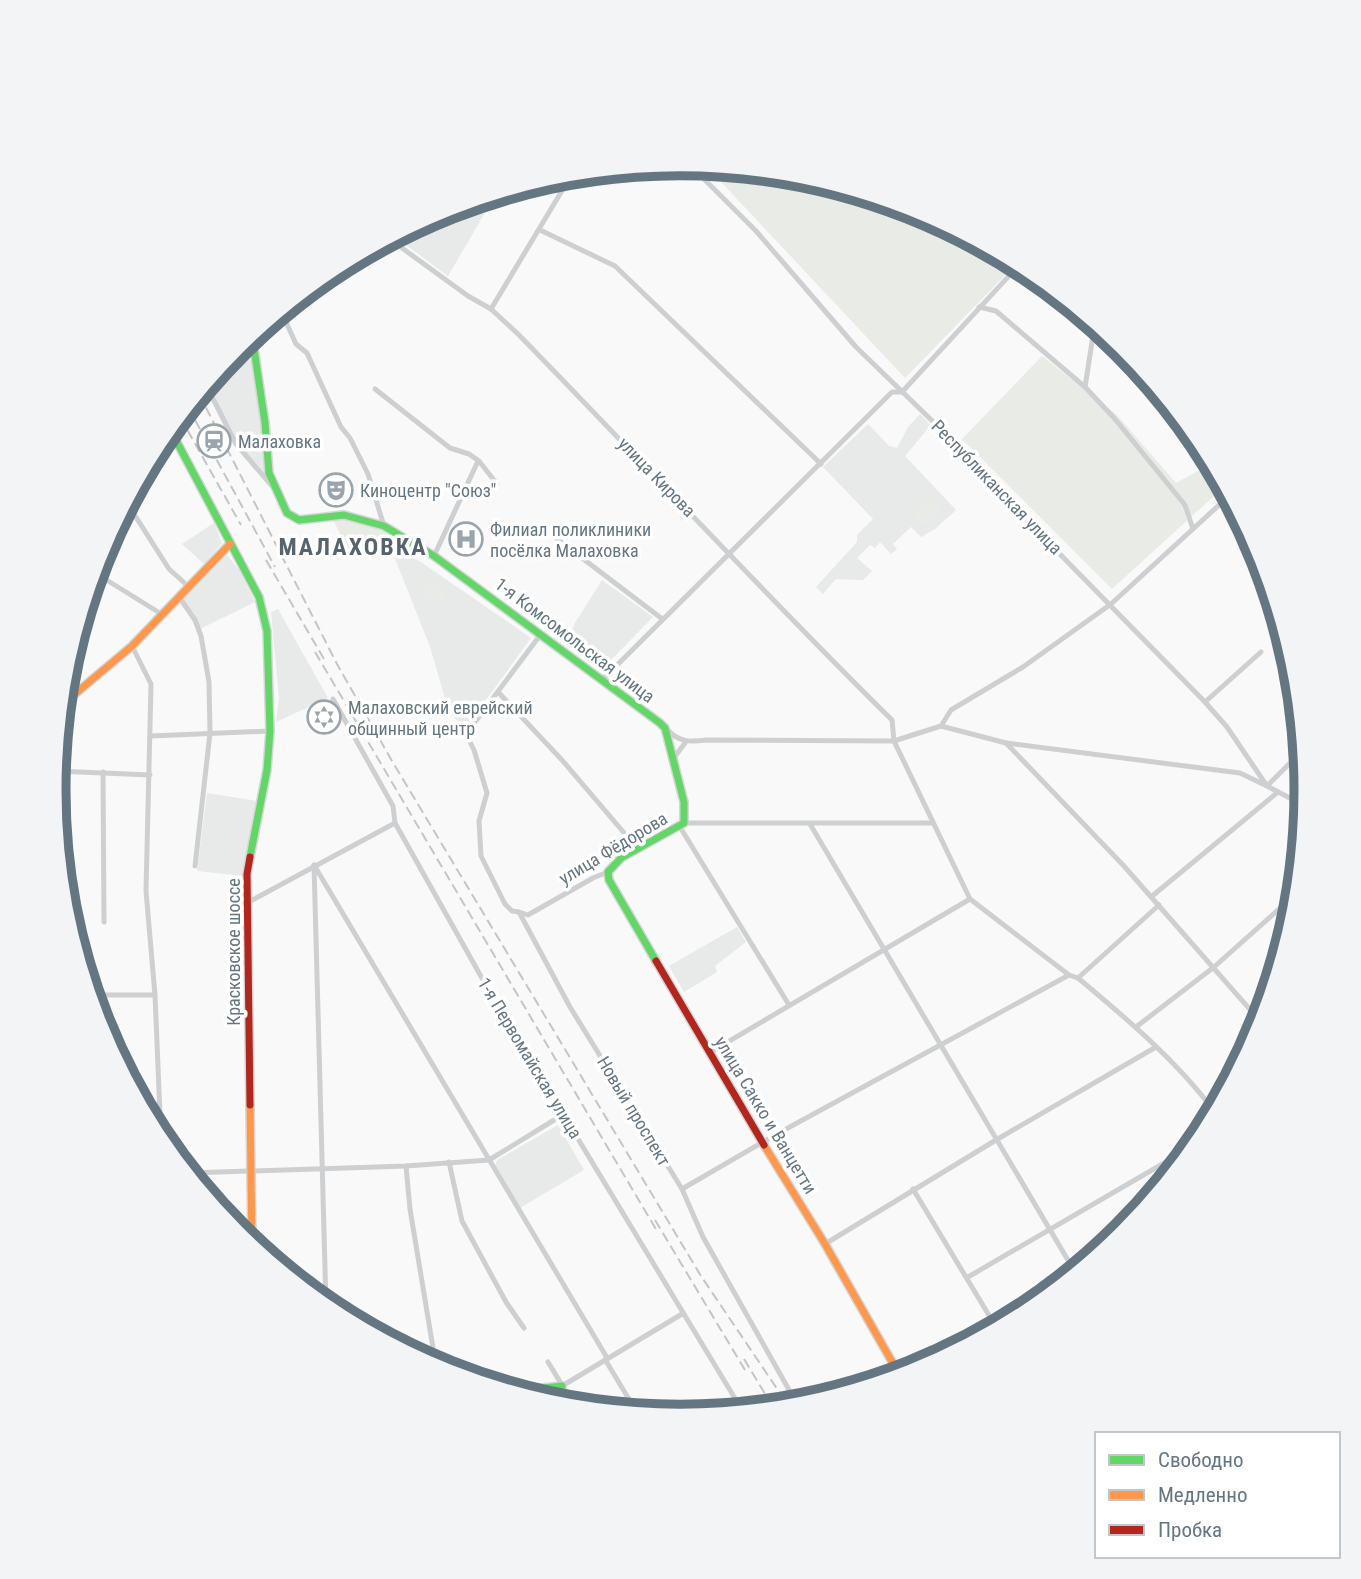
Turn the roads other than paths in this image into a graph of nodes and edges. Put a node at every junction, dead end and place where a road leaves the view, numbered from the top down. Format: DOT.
graph roads {
  1 [pos="702,177"];
  2 [pos="564,187"];
  3 [pos="558,188"];
  4 [pos="562,190"];
  5 [pos="540,230"];
  6 [pos="399,244"];
  7 [pos="1012,273"];
  8 [pos="979,307"];
  9 [pos="491,309"];
  10 [pos="285,320"];
  11 [pos="1093,335"];
  12 [pos="254,348"];
  13 [pos="1085,387"];
  14 [pos="375,389"];
  15 [pos="902,391"];
  16 [pos="211,395"];
  17 [pos="176,440"];
  18 [pos="479,461"];
  19 [pos="821,464"];
  20 [pos="498,484"];
  21 [pos="274,488"];
  22 [pos="1222,502"];
  23 [pos="133,512"];
  24 [pos="384,526"];
  25 [pos="1193,529"];
  26 [pos="557,539"];
  27 [pos="230,544"];
  28 [pos="730,553"];
  29 [pos="434,556"];
  30 [pos="104,578"];
  31 [pos="189,587"];
  32 [pos="180,597"];
  33 [pos="1111,604"];
  34 [pos="163,615"];
  35 [pos="661,618"];
  36 [pos="541,634"];
  37 [pos="132,646"];
  38 [pos="1261,652"];
  39 [pos="602,680"];
  40 [pos="498,692"];
  41 [pos="74,695"];
  42 [pos="333,699"];
  43 [pos="1205,702"];
  44 [pos="941,726"];
  45 [pos="665,728"];
  46 [pos="270,732"];
  47 [pos="209,733"];
  48 [pos="151,736"];
  49 [pos="894,741"];
  50 [pos="685,743"];
  51 [pos="1006,743"];
  52 [pos="673,759"];
  53 [pos="1293,760"];
  54 [pos="67,771"];
  55 [pos="103,772"];
  56 [pos="150,775"];
  57 [pos="1267,786"];
  58 [pos="1278,792"];
  59 [pos="1294,800"];
  60 [pos="395,823"];
  61 [pos="932,823"];
  62 [pos="810,824"];
  63 [pos="682,825"];
  64 [pos="637,848"];
  65 [pos="314,865"];
  66 [pos="195,866"];
  67 [pos="608,872"];
  68 [pos="1152,897"];
  69 [pos="970,899"];
  70 [pos="247,904"];
  71 [pos="1159,905"];
  72 [pos="1284,905"];
  73 [pos="519,912"];
  74 [pos="104,922"];
  75 [pos="886,949"];
  76 [pos="1214,967"];
  77 [pos="1069,975"];
  78 [pos="1078,978"];
  79 [pos="102,995"];
  80 [pos="155,995"];
  81 [pos="789,1005"];
  82 [pos="1252,1013"];
  83 [pos="1136,1027"];
  84 [pos="941,1044"];
  85 [pos="1156,1047"];
  86 [pos="709,1053"];
  87 [pos="1208,1103"];
  88 [pos="160,1114"];
  89 [pos="564,1114"];
  90 [pos="996,1140"];
  91 [pos="764,1142"];
  92 [pos="1171,1159"];
  93 [pos="489,1160"];
  94 [pos="449,1162"];
  95 [pos="406,1166"];
  96 [pos="321,1170"];
  97 [pos="250,1172"];
  98 [pos="201,1173"];
  99 [pos="682,1189"];
  100 [pos="914,1189"];
  101 [pos="252,1229"];
  102 [pos="1050,1230"];
  103 [pos="825,1244"];
  104 [pos="1070,1264"];
  105 [pos="968,1277"];
  106 [pos="325,1290"];
  107 [pos="682,1314"];
  108 [pos="991,1318"];
  109 [pos="524,1328"];
  110 [pos="434,1351"];
  111 [pos="606,1361"];
  112 [pos="548,1362"];
  113 [pos="894,1365"];
  114 [pos="562,1386"];
  115 [pos="544,1388"];
  116 [pos="566,1393"];
  117 [pos="791,1393"];
  118 [pos="736,1400"];
  119 [pos="630,1401"];
  1 -- 15 [label="street, Республиканская улица"];
  2 -- 4 [label="street"];
  3 -- 4 [label="street"];
  4 -- 5 [label="street"];
  5 -- 9 [label="street"];
  5 -- 19 [label="street"];
  6 -- 9 [label="street, улица Кирова"];
  7 -- 8 [label="street"];
  8 -- 13 [label="street"];
  8 -- 15 [label="street"];
  9 -- 28 [label="street, улица Кирова"];
  10 -- 24 [label="street"];
  11 -- 13 [label="street"];
  12 -- 21 [label="main road"];
  13 -- 25 [label="street"];
  14 -- 18 [label="street"];
  15 -- 19 [label="street"];
  15 -- 33 [label="street, Республиканская улица"];
  16 -- 21 [label="street"];
  17 -- 27 [label="main road, Красковское шоссе"];
  18 -- 20 [label="street"];
  18 -- 29 [label="street"];
  19 -- 28 [label="street"];
  21 -- 24 [label="main road, 1-я Комсомольская улица"];
  22 -- 25 [label="street"];
  23 -- 31 [label="street"];
  24 -- 29 [label="main road, 1-я Комсомольская улица"];
  25 -- 33 [label="street"];
  26 -- 35 [label="street"];
  27 -- 31 [label="main road"];
  27 -- 46 [label="main road, Красковское шоссе"];
  28 -- 35 [label="street"];
  28 -- 49 [label="street, улица Кирова"];
  29 -- 36 [label="main road, 1-я Комсомольская улица"];
  30 -- 34 [label="street"];
  31 -- 32 [label="main road"];
  32 -- 34 [label="main road"];
  32 -- 47 [label="street"];
  33 -- 43 [label="street, Республиканская улица"];
  33 -- 44 [label="street"];
  34 -- 37 [label="main road"];
  35 -- 39 [label="street"];
  36 -- 39 [label="main road, 1-я Комсомольская улица"];
  36 -- 40 [label="street"];
  37 -- 41 [label="main road"];
  37 -- 48 [label="street"];
  38 -- 43 [label="street"];
  39 -- 45 [label="main road, 1-я Комсомольская улица"];
  40 -- 64 [label="street"];
  40 -- 73 [label="street, Новый проспект"];
  42 -- 60 [label="street, 1-я Первомайская улица"];
  43 -- 57 [label="street, Республиканская улица"];
  44 -- 49 [label="street"];
  44 -- 51 [label="street"];
  45 -- 50 [label="street"];
  45 -- 52 [label="main road"];
  46 -- 47 [label="street"];
  46 -- 70 [label="main road, Красковское шоссе"];
  47 -- 48 [label="street"];
  47 -- 66 [label="street"];
  48 -- 56 [label="street"];
  49 -- 50 [label="street"];
  49 -- 61 [label="street, улица Кирова"];
  50 -- 52 [label="street"];
  51 -- 57 [label="street"];
  51 -- 68 [label="street"];
  52 -- 63 [label="main road"];
  53 -- 57 [label="street"];
  54 -- 55 [label="street"];
  55 -- 56 [label="street"];
  55 -- 74 [label="street"];
  56 -- 80 [label="street"];
  57 -- 58 [label="street, Республиканская улица"];
  58 -- 59 [label="street, Республиканская улица"];
  58 -- 68 [label="street"];
  60 -- 65 [label="street"];
  60 -- 89 [label="street, 1-я Первомайская улица"];
  61 -- 62 [label="street"];
  61 -- 69 [label="street, улица Кирова"];
  62 -- 63 [label="street"];
  62 -- 75 [label="street"];
  63 -- 64 [label="main road, улица Фёдорова"];
  63 -- 81 [label="street"];
  64 -- 67 [label="main road, улица Фёдорова"];
  65 -- 70 [label="street"];
  65 -- 93 [label="street"];
  65 -- 96 [label="street"];
  67 -- 73 [label="street, улица Фёдорова"];
  67 -- 86 [label="main road, улица Сакко и Ванцетти"];
  68 -- 71 [label="street"];
  69 -- 75 [label="street"];
  69 -- 77 [label="street"];
  70 -- 97 [label="main road, Красковское шоссе"];
  71 -- 76 [label="street"];
  71 -- 78 [label="street"];
  72 -- 76 [label="street"];
  73 -- 99 [label="street, Новый проспект"];
  75 -- 81 [label="street"];
  75 -- 84 [label="street"];
  76 -- 82 [label="street"];
  76 -- 83 [label="street"];
  77 -- 78 [label="street"];
  77 -- 84 [label="street"];
  78 -- 83 [label="street"];
  79 -- 80 [label="street"];
  80 -- 88 [label="street"];
  81 -- 86 [label="street"];
  83 -- 85 [label="street"];
  84 -- 90 [label="street"];
  84 -- 91 [label="street"];
  85 -- 87 [label="street"];
  85 -- 90 [label="street"];
  86 -- 91 [label="main road, улица Сакко и Ванцетти"];
  89 -- 93 [label="street"];
  89 -- 107 [label="street, 1-я Первомайская улица"];
  90 -- 100 [label="street"];
  90 -- 102 [label="street"];
  91 -- 99 [label="street"];
  91 -- 103 [label="main road, улица Сакко и Ванцетти"];
  92 -- 102 [label="street"];
  93 -- 94 [label="street"];
  93 -- 111 [label="street"];
  94 -- 95 [label="street"];
  94 -- 109 [label="street"];
  95 -- 96 [label="street"];
  95 -- 110 [label="street"];
  96 -- 97 [label="street"];
  96 -- 106 [label="street"];
  97 -- 98 [label="street"];
  97 -- 101 [label="main road, Красковское шоссе"];
  99 -- 117 [label="street, Новый проспект"];
  100 -- 103 [label="street"];
  100 -- 105 [label="street"];
  102 -- 104 [label="street"];
  102 -- 105 [label="street"];
  103 -- 113 [label="main road, улица Сакко и Ванцетти"];
  105 -- 108 [label="street"];
  107 -- 111 [label="street"];
  107 -- 118 [label="street, 1-я Первомайская улица"];
  111 -- 114 [label="street"];
  111 -- 119 [label="street"];
  112 -- 114 [label="street"];
  114 -- 115 [label="main road"];
  114 -- 116 [label="street"];
}
